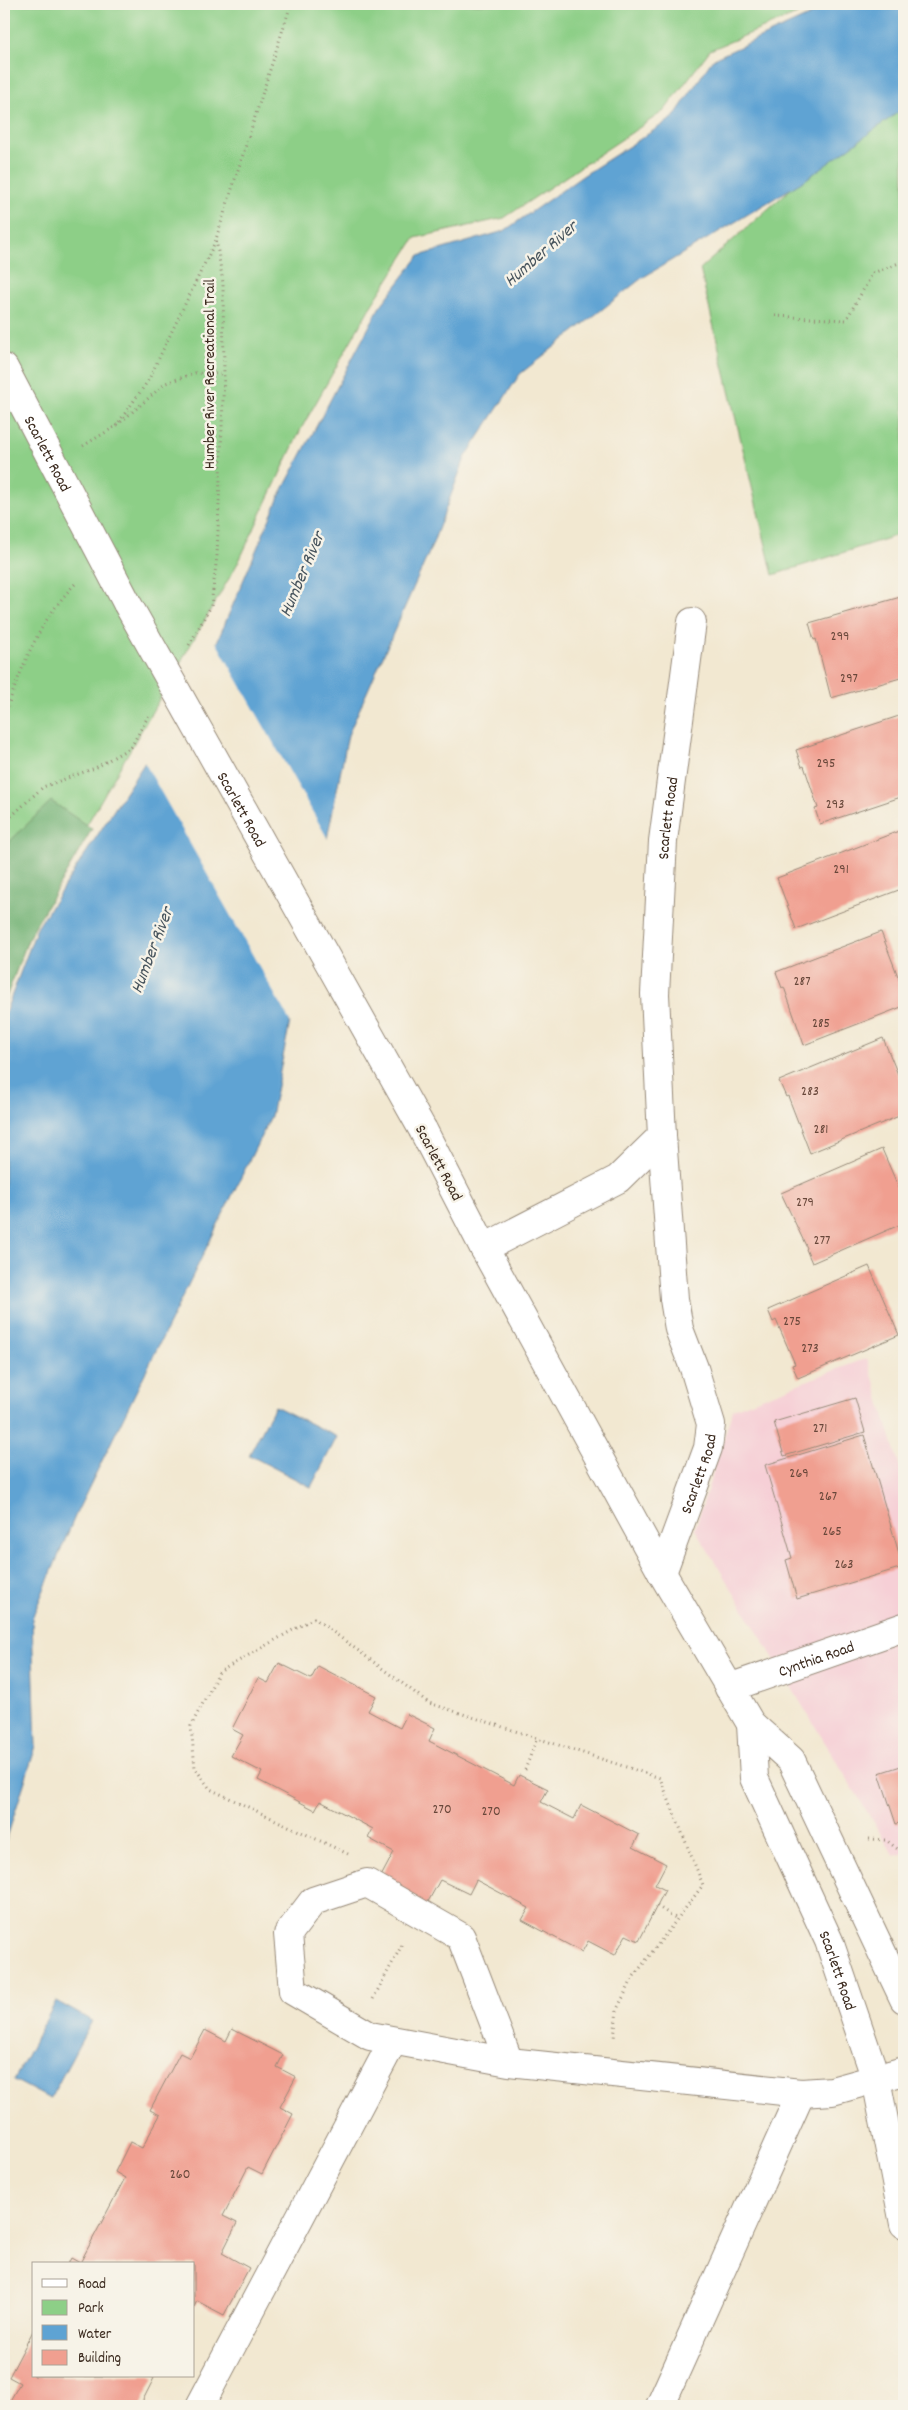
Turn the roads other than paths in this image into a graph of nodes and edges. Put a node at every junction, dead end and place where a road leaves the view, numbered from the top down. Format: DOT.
graph roads {
  1 [pos="4,368"];
  2 [pos="692,622"];
  3 [pos="662,1136"];
  4 [pos="484,1248"];
  5 [pos="662,1573"];
  6 [pos="904,1627"];
  7 [pos="729,1688"];
  8 [pos="751,1724"];
  9 [pos="904,1999"];
  10 [pos="393,2041"];
  11 [pos="509,2062"];
  12 [pos="904,2071"];
  13 [pos="876,2079"];
  14 [pos="801,2093"];
  15 [pos="904,2224"];
  16 [pos="200,2406"];
  17 [pos="660,2406"];
  1 -- 4 [label="main road, Scarlett Road, bridge"];
  2 -- 3 [label="main road, Scarlett Road"];
  3 -- 4 [label="main road"];
  3 -- 5 [label="main road, Scarlett Road"];
  4 -- 5 [label="main road, Scarlett Road"];
  5 -- 7 [label="main road, Scarlett Road"];
  6 -- 7 [label="main road, Cynthia Road"];
  7 -- 8 [label="main road, Scarlett Road"];
  8 -- 9 [label="main road, Scarlett Road"];
  8 -- 13 [label="main road, Scarlett Road"];
  10 -- 11 [label="main road"];
  10 -- 11 [label="main road"];
  10 -- 16 [label="main road"];
  11 -- 14 [label="main road"];
  12 -- 13 [label="main road"];
  13 -- 14 [label="main road"];
  13 -- 15 [label="main road, Scarlett Road"];
  14 -- 17 [label="main road"];
}
